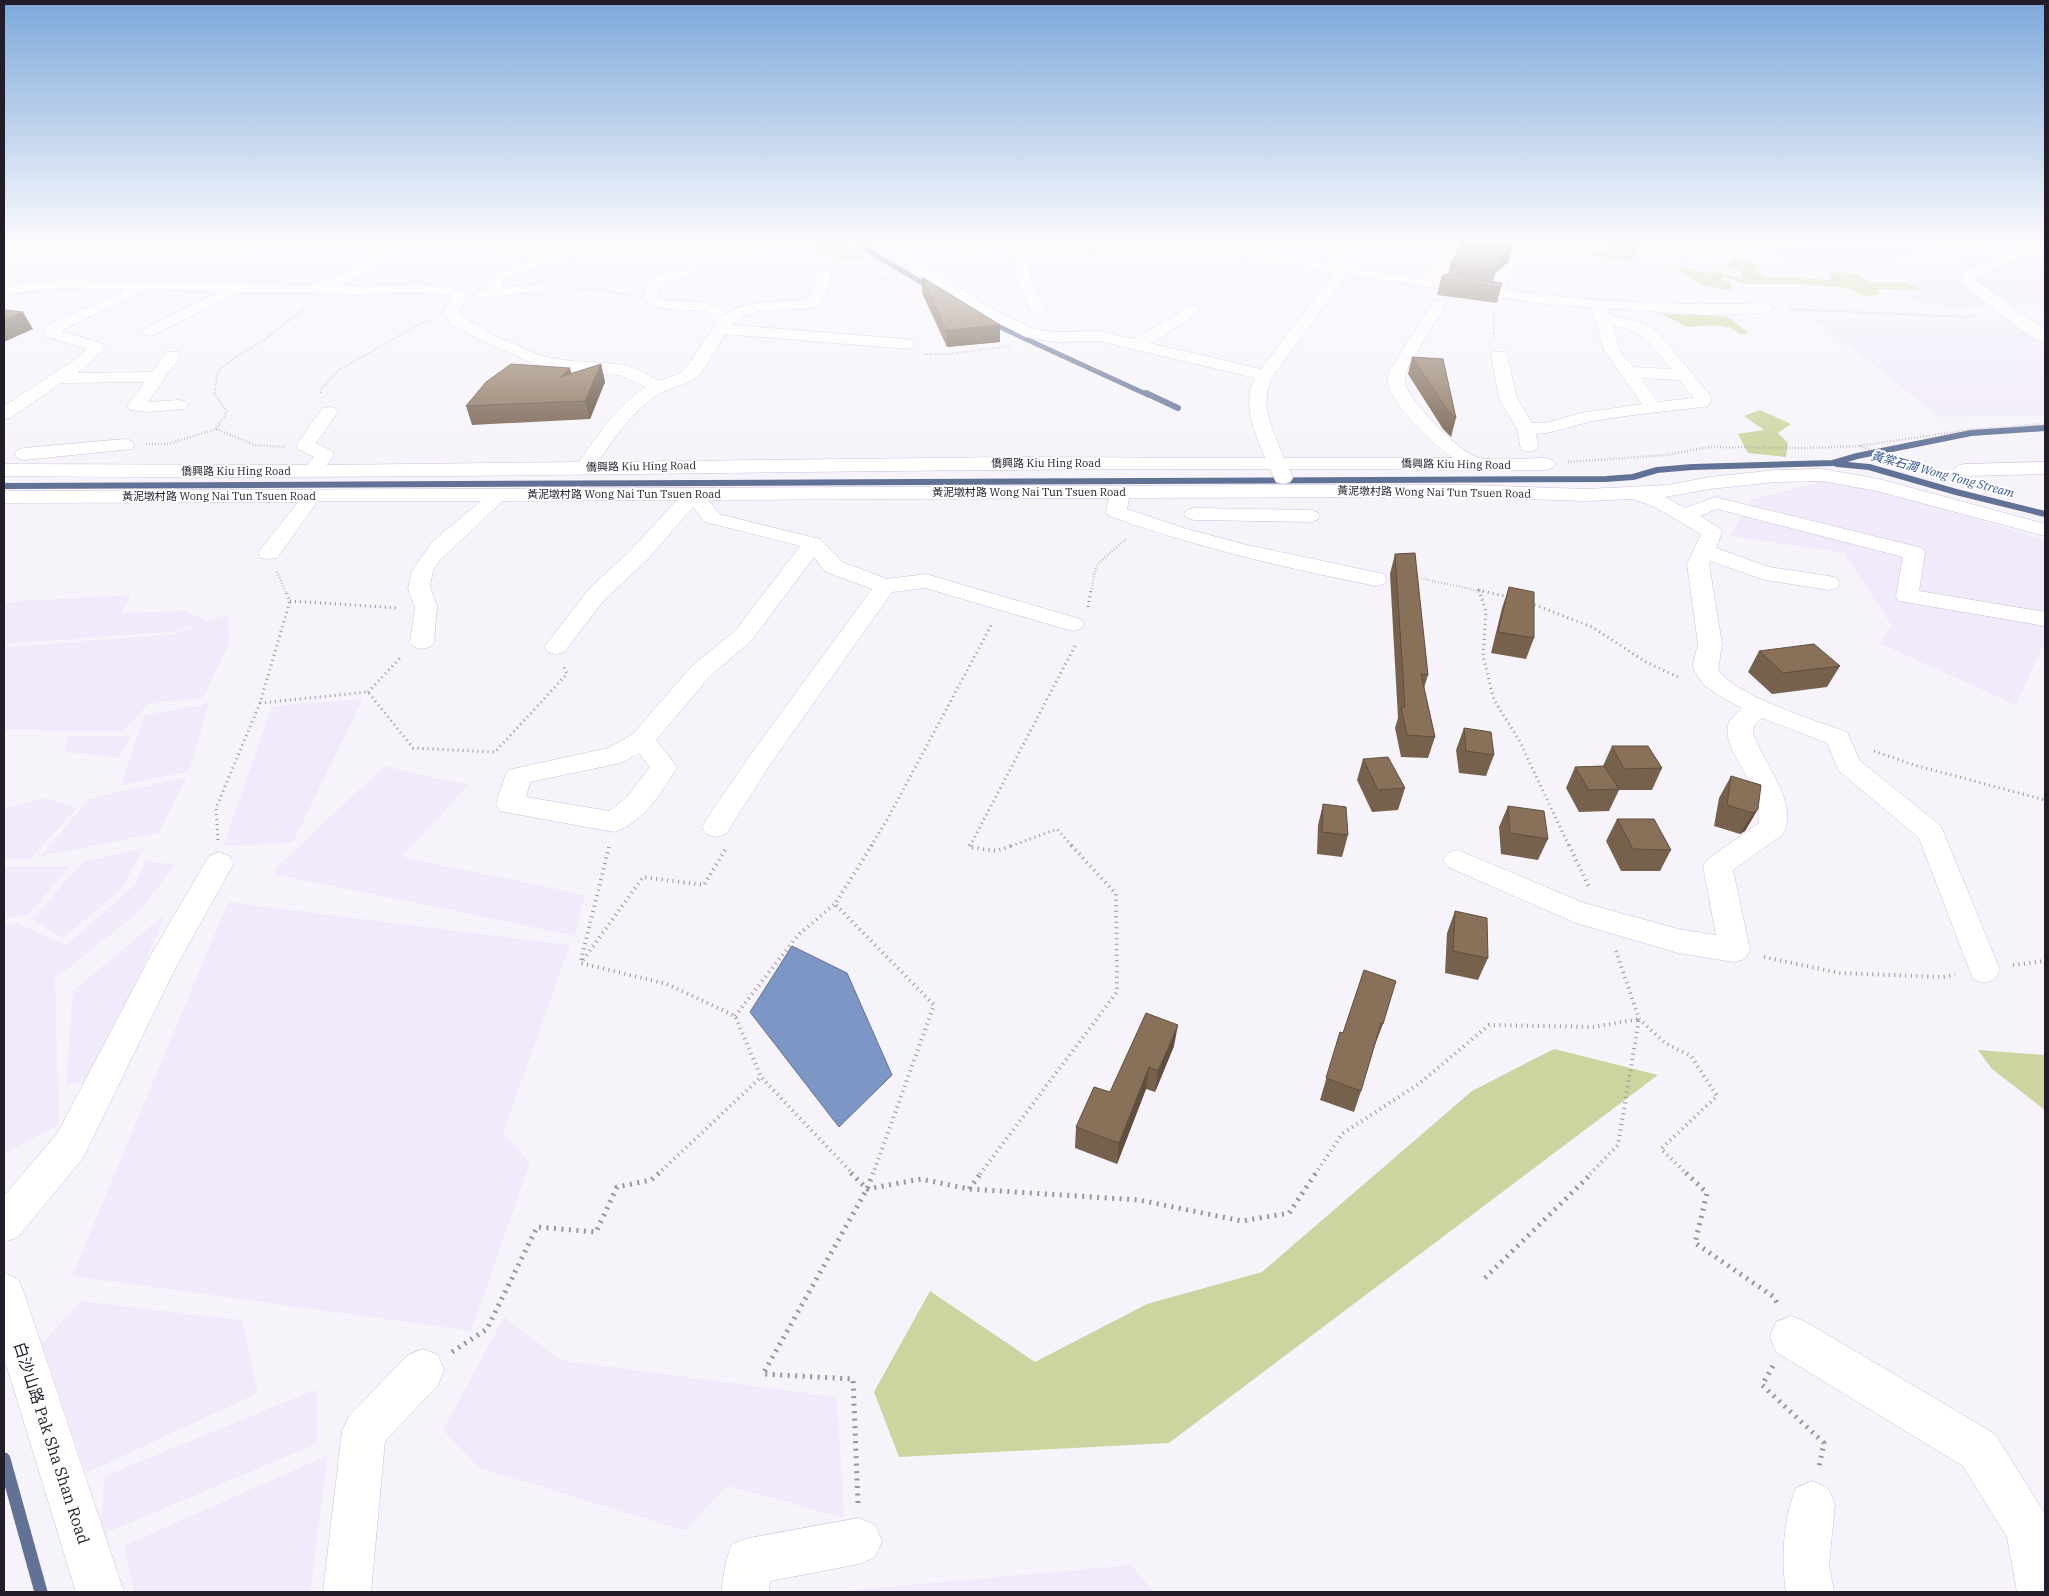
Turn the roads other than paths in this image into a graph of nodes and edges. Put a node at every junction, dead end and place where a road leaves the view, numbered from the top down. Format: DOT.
graph roads {
  1 [pos="81,315"];
  2 [pos="182,315"];
  3 [pos="453,315"];
  4 [pos="717,315"];
  5 [pos="735,315"];
  6 [pos="997,315"];
  7 [pos="1185,315"];
  8 [pos="1309,315"];
  9 [pos="1432,315"];
  10 [pos="1600,315"];
  11 [pos="1608,315"];
  12 [pos="2011,315"];
  13 [pos="723,327"];
  14 [pos="151,331"];
  15 [pos="2045,337"];
  16 [pos="902,343"];
  17 [pos="1609,344"];
  18 [pos="1135,345"];
  19 [pos="1661,346"];
  20 [pos="173,355"];
  21 [pos="1499,355"];
  22 [pos="1627,372"];
  23 [pos="1265,375"];
  24 [pos="1684,375"];
  25 [pos="157,377"];
  26 [pos="58,378"];
  27 [pos="659,386"];
  28 [pos="179,405"];
  29 [pos="1653,407"];
  30 [pos="329,412"];
  31 [pos="4,414"];
  32 [pos="1526,429"];
  33 [pos="125,445"];
  34 [pos="1278,463"];
  35 [pos="4,465"];
  36 [pos="1475,465"];
  37 [pos="585,467"];
  38 [pos="2045,468"];
  39 [pos="4,470"];
  40 [pos="1964,470"];
  41 [pos="312,471"];
  42 [pos="1288,491"];
  43 [pos="1120,492"];
  44 [pos="1188,492"];
  45 [pos="1633,493"];
  46 [pos="497,494"];
  47 [pos="693,494"];
  48 [pos="313,495"];
  49 [pos="4,497"];
  50 [pos="1194,514"];
  51 [pos="1685,515"];
  52 [pos="1310,516"];
  53 [pos="2045,530"];
  54 [pos="1258,536"];
  55 [pos="813,543"];
  56 [pos="1704,552"];
  57 [pos="269,553"];
  58 [pos="1376,579"];
  59 [pos="1828,583"];
  60 [pos="884,586"];
  61 [pos="2045,619"];
  62 [pos="1074,634"];
  63 [pos="422,642"];
  64 [pos="556,646"];
  65 [pos="1758,707"];
  66 [pos="642,740"];
  67 [pos="716,827"];
  68 [pos="1458,860"];
  69 [pos="220,863"];
  70 [pos="1984,970"];
  71 [pos="4,1224"];
  72 [pos="4,1293"];
  73 [pos="1791,1337"];
  74 [pos="424,1370"];
  75 [pos="1812,1504"];
  76 [pos="859,1541"];
  77 [pos="100,1592"];
  78 [pos="347,1592"];
  79 [pos="745,1592"];
  80 [pos="1810,1592"];
  81 [pos="2041,1592"];
  1 -- 26 [label="street"];
  2 -- 14 [label="street"];
  3 -- 27 [label="street"];
  4 -- 13 [label="street"];
  5 -- 13 [label="street"];
  6 -- 18 [label="street"];
  7 -- 18 [label="street"];
  8 -- 23 [label="street"];
  9 -- 36 [label="street"];
  10 -- 17 [label="street"];
  11 -- 19 [label="street"];
  12 -- 15 [label="street"];
  13 -- 16 [label="street"];
  13 -- 27 [label="street"];
  17 -- 19 [label="street"];
  17 -- 22 [label="street"];
  18 -- 23 [label="street"];
  19 -- 24 [label="street"];
  20 -- 25 [label="street"];
  21 -- 32 [label="street"];
  22 -- 24 [label="street"];
  22 -- 29 [label="street"];
  23 -- 34 [label="street"];
  24 -- 29 [label="street"];
  25 -- 26 [label="street"];
  25 -- 28 [label="street"];
  26 -- 31 [label="street"];
  27 -- 37 [label="street"];
  29 -- 32 [label="street"];
  30 -- 41 [label="street"];
  32 -- 36 [label="street, 僑興路 Kiu Hing Road"];
  33 -- 35 [label="street"];
  34 -- 36 [label="street, 僑興路 Kiu Hing Road"];
  34 -- 37 [label="street, 僑興路 Kiu Hing Road"];
  34 -- 42 [label="street"];
  37 -- 41 [label="street, 僑興路 Kiu Hing Road"];
  38 -- 40 [label="street"];
  39 -- 41 [label="street, 僑興路 Kiu Hing Road"];
  42 -- 44 [label="street, 黃泥墩村路 Wong Nai Tun Tsuen Road"];
  42 -- 45 [label="street, 黃泥墩村路 Wong Nai Tun Tsuen Road"];
  43 -- 44 [label="street, 黃泥墩村路 Wong Nai Tun Tsuen Road"];
  43 -- 47 [label="street, 黃泥墩村路 Wong Nai Tun Tsuen Road"];
  43 -- 58 [label="street"];
  44 -- 50 [label="street"];
  45 -- 51 [label="street"];
  45 -- 53 [label="street, 黃泥墩村路 Wong Nai Tun Tsuen Road"];
  46 -- 47 [label="street, 黃泥墩村路 Wong Nai Tun Tsuen Road"];
  46 -- 48 [label="street, 黃泥墩村路 Wong Nai Tun Tsuen Road"];
  46 -- 63 [label="street"];
  47 -- 55 [label="street"];
  47 -- 64 [label="street"];
  48 -- 49 [label="street, 黃泥墩村路 Wong Nai Tun Tsuen Road"];
  48 -- 57 [label="street"];
  50 -- 52 [label="street"];
  50 -- 54 [label="street"];
  51 -- 56 [label="street"];
  51 -- 61 [label="street"];
  55 -- 60 [label="street"];
  55 -- 66 [label="street"];
  56 -- 59 [label="street"];
  56 -- 65 [label="street"];
  60 -- 62 [label="street"];
  60 -- 67 [label="street"];
  65 -- 68 [label="street"];
  65 -- 70 [label="street"];
  66 -- 66 [label="street"];
  69 -- 71 [label="street"];
  72 -- 77 [label="street, 白沙山路 Pak Sha Shan Road"];
  73 -- 81 [label="street"];
  74 -- 78 [label="street"];
  75 -- 80 [label="street"];
  76 -- 79 [label="street"];
}
